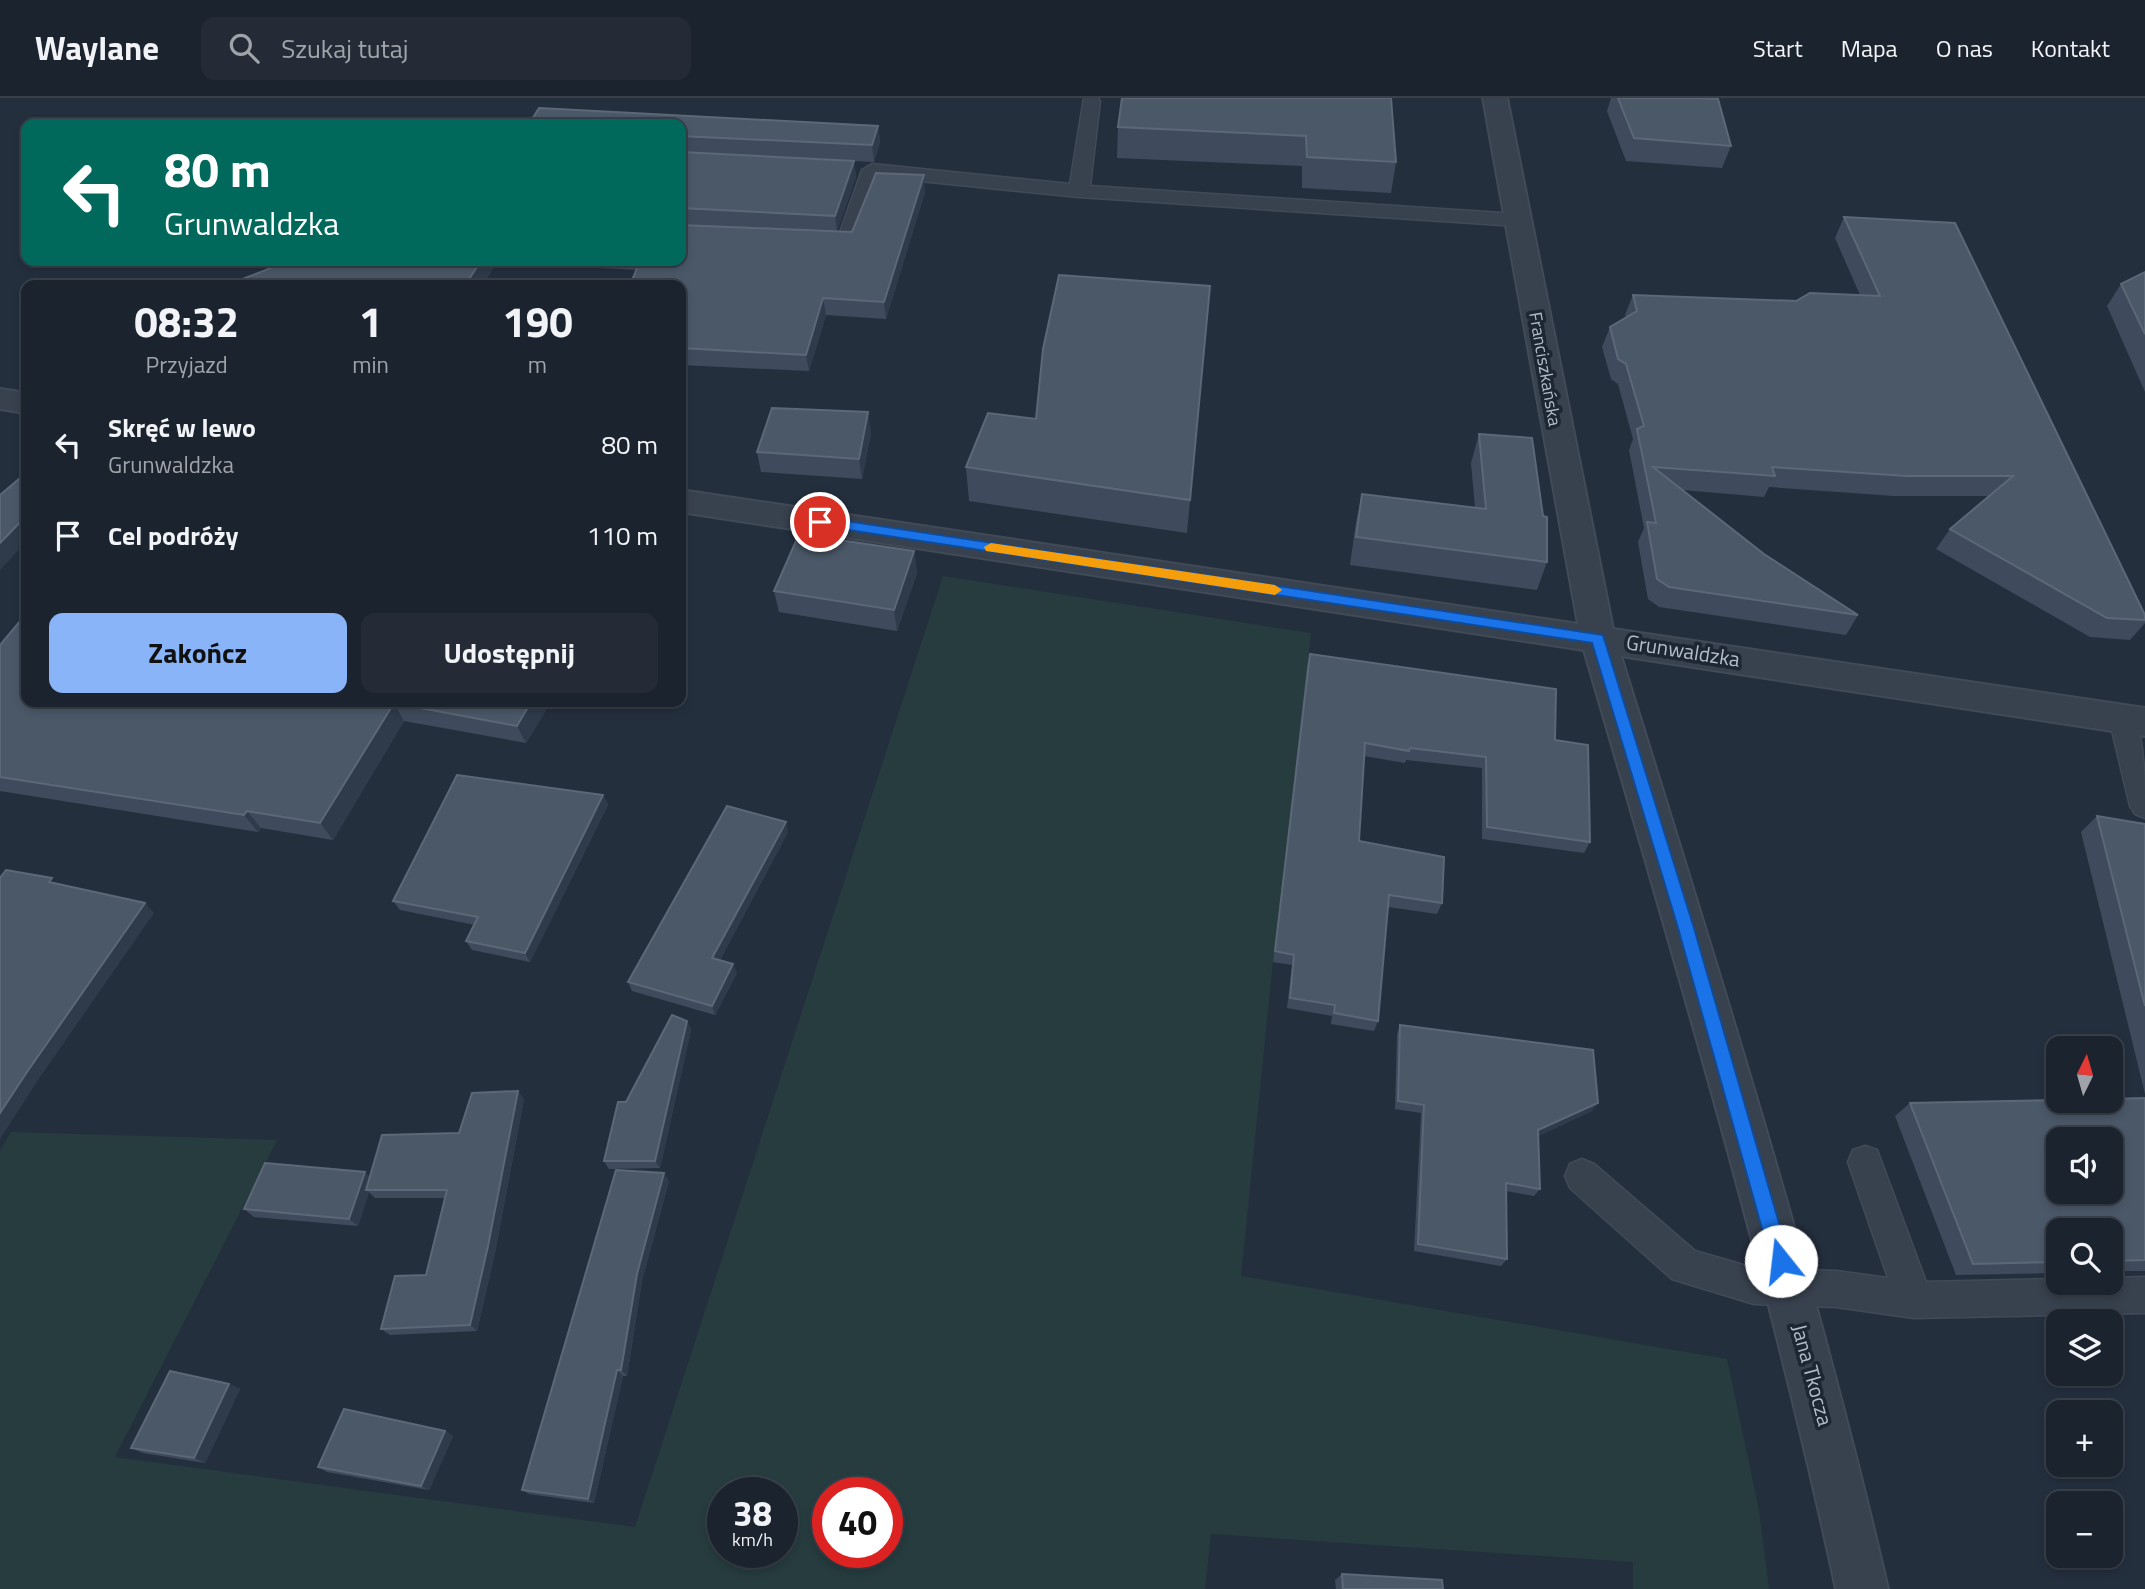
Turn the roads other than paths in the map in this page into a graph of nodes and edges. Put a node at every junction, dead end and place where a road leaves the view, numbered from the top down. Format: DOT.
graph roads {
  1 [pos="1495,98"];
  2 [pos="1091,102"];
  3 [pos="845,168"];
  4 [pos="872,170"];
  5 [pos="1079,191"];
  6 [pos="1517,220"];
  7 [pos="792,239"];
  8 [pos="0,399"];
  9 [pos="21,402"];
  10 [pos="686,502"];
  11 [pos="1598,639"];
  12 [pos="2134,720"];
  13 [pos="2145,806"];
  14 [pos="1865,1162"];
  15 [pos="1582,1176"];
  16 [pos="1788,1287"];
  17 [pos="2145,1296"];
  18 [pos="1914,1300"];
  19 [pos="1862,1589"];
  1 -- 6 [label="street, Franciszkańska"];
  2 -- 5 [label="lane"];
  3 -- 4 [label="lane"];
  4 -- 5 [label="lane"];
  4 -- 7 [label="lane"];
  5 -- 6 [label="lane"];
  6 -- 11 [label="street, Franciszkańska"];
  8 -- 9 [label="street"];
  10 -- 11 [label="street, Grunwaldzka"];
  11 -- 12 [label="street, Grunwaldzka"];
  11 -- 16 [label="street, Jana Tkocza"];
  12 -- 13 [label="lane"];
  14 -- 18 [label="lane"];
  15 -- 16 [label="lane"];
  16 -- 18 [label="lane"];
  16 -- 19 [label="street, Jana Tkocza"];
  17 -- 18 [label="lane"];
}
